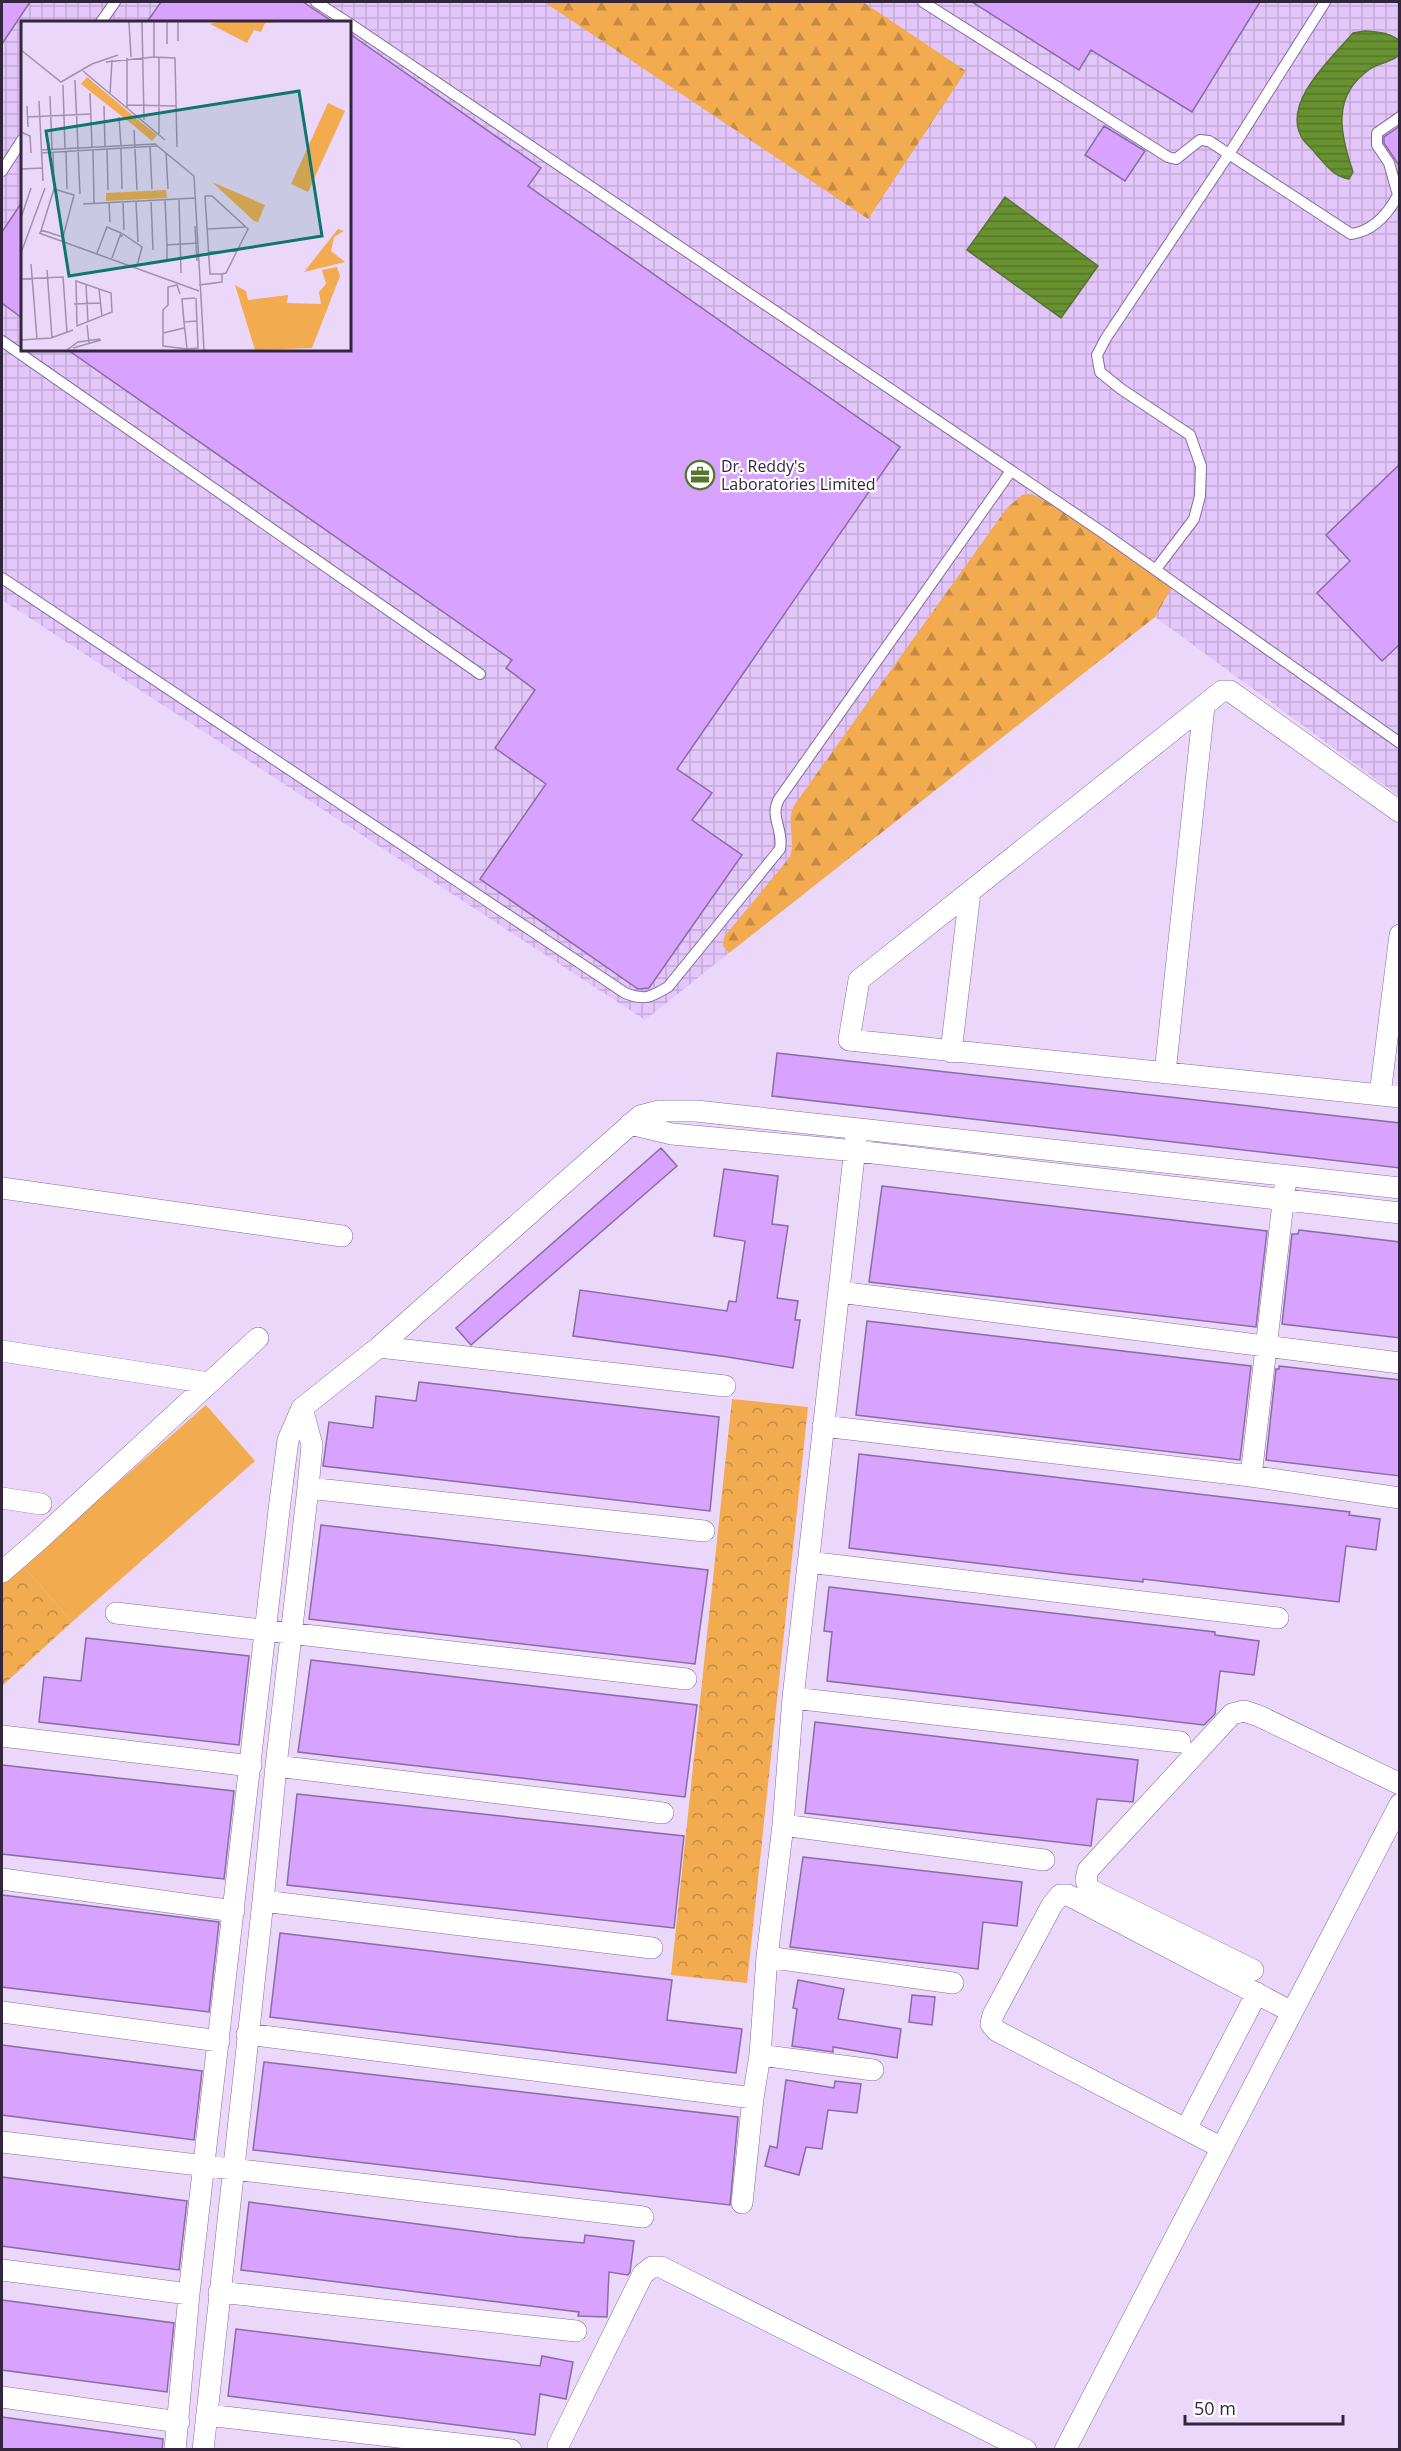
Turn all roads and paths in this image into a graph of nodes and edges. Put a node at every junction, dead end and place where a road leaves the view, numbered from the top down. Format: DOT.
graph roads {
  1 [pos="116,2"];
  2 [pos="316,2"];
  3 [pos="923,2"];
  4 [pos="1325,2"];
  5 [pos="102,21"];
  6 [pos="345,21"];
  7 [pos="351,25"];
  8 [pos="1400,117"];
  9 [pos="21,142"];
  10 [pos="1229,154"];
  11 [pos="2,171"];
  12 [pos="2,341"];
  13 [pos="1011,471"];
  14 [pos="1156,569"];
  15 [pos="2,578"];
  16 [pos="480,674"];
  17 [pos="1204,706"];
  18 [pos="1400,743"];
  19 [pos="1400,812"];
  20 [pos="970,892"];
  21 [pos="1400,934"];
  22 [pos="951,1052"];
  23 [pos="1165,1073"];
  24 [pos="1390,1096"];
  25 [pos="856,1140"];
  26 [pos="1287,1174"];
  27 [pos="2,1188"];
  28 [pos="1400,1188"];
  29 [pos="1283,1200"];
  30 [pos="1400,1213"];
  31 [pos="342,1236"];
  32 [pos="840,1292"];
  33 [pos="258,1338"];
  34 [pos="1265,1345"];
  35 [pos="379,1347"];
  36 [pos="2,1351"];
  37 [pos="1400,1363"];
  38 [pos="209,1383"];
  39 [pos="725,1386"];
  40 [pos="302,1408"];
  41 [pos="823,1426"];
  42 [pos="1251,1476"];
  43 [pos="309,1488"];
  44 [pos="2,1498"];
  45 [pos="1400,1498"];
  46 [pos="41,1504"];
  47 [pos="704,1531"];
  48 [pos="808,1562"];
  49 [pos="2,1572"];
  50 [pos="116,1613"];
  51 [pos="1278,1618"];
  52 [pos="265,1629"];
  53 [pos="292,1635"];
  54 [pos="686,1679"];
  55 [pos="793,1698"];
  56 [pos="2,1736"];
  57 [pos="1180,1742"];
  58 [pos="251,1766"];
  59 [pos="276,1766"];
  60 [pos="1400,1784"];
  61 [pos="1400,1804"];
  62 [pos="663,1813"];
  63 [pos="783,1825"];
  64 [pos="1044,1860"];
  65 [pos="2,1879"];
  66 [pos="263,1900"];
  67 [pos="234,1911"];
  68 [pos="652,1948"];
  69 [pos="767,1957"];
  70 [pos="1252,1970"];
  71 [pos="953,1983"];
  72 [pos="1257,1993"];
  73 [pos="2,2012"];
  74 [pos="1292,2012"];
  75 [pos="248,2034"];
  76 [pos="219,2040"];
  77 [pos="760,2055"];
  78 [pos="873,2070"];
  79 [pos="753,2098"];
  80 [pos="1186,2129"];
  81 [pos="2,2142"];
  82 [pos="1222,2148"];
  83 [pos="204,2166"];
  84 [pos="233,2170"];
  85 [pos="742,2203"];
  86 [pos="643,2217"];
  87 [pos="2,2270"];
  88 [pos="219,2292"];
  89 [pos="189,2294"];
  90 [pos="576,2331"];
  91 [pos="2,2397"];
  92 [pos="207,2415"];
  93 [pos="179,2422"];
  94 [pos="1025,2449"];
  95 [pos="175,2450"];
  96 [pos="203,2450"];
  97 [pos="511,2450"];
  98 [pos="559,2450"];
  99 [pos="1065,2450"];
  1 -- 5 [label="lane"];
  2 -- 6 [label="lane"];
  3 -- 10 [label="lane"];
  4 -- 10 [label="lane"];
  7 -- 13 [label="lane"];
  8 -- 10 [label="lane"];
  9 -- 11 [label="lane"];
  10 -- 14 [label="lane"];
  12 -- 16 [label="lane"];
  13 -- 14 [label="lane"];
  13 -- 15 [label="lane"];
  14 -- 18 [label="lane"];
  17 -- 19 [label="street"];
  17 -- 20 [label="street"];
  17 -- 23 [label="street"];
  20 -- 22 [label="street"];
  20 -- 22 [label="street"];
  21 -- 24 [label="street"];
  22 -- 23 [label="street"];
  23 -- 24 [label="street"];
  25 -- 26 [label="street"];
  25 -- 29 [label="street"];
  25 -- 32 [label="street"];
  25 -- 35 [label="street"];
  26 -- 28 [label="street"];
  26 -- 29 [label="street"];
  27 -- 31 [label="street"];
  29 -- 30 [label="street"];
  29 -- 34 [label="street"];
  32 -- 34 [label="street"];
  32 -- 41 [label="street"];
  33 -- 38 [label="street"];
  34 -- 37 [label="street"];
  34 -- 42 [label="street"];
  35 -- 39 [label="street"];
  35 -- 40 [label="street"];
  36 -- 38 [label="street"];
  38 -- 49 [label="street"];
  40 -- 43 [label="street"];
  40 -- 52 [label="street"];
  41 -- 42 [label="street"];
  41 -- 48 [label="street"];
  42 -- 45 [label="street"];
  43 -- 47 [label="street"];
  43 -- 53 [label="street"];
  44 -- 46 [label="street"];
  48 -- 51 [label="street"];
  48 -- 55 [label="street"];
  50 -- 52 [label="street"];
  52 -- 53 [label="street"];
  52 -- 58 [label="street"];
  53 -- 54 [label="street"];
  53 -- 59 [label="street"];
  55 -- 57 [label="street"];
  55 -- 63 [label="street"];
  56 -- 58 [label="street"];
  58 -- 67 [label="street"];
  59 -- 62 [label="street"];
  59 -- 66 [label="street"];
  60 -- 70 [label="street"];
  61 -- 74 [label="street"];
  63 -- 64 [label="street"];
  63 -- 69 [label="street"];
  65 -- 67 [label="street"];
  66 -- 68 [label="street"];
  66 -- 75 [label="street"];
  67 -- 76 [label="street"];
  69 -- 71 [label="street"];
  69 -- 77 [label="street"];
  72 -- 74 [label="street"];
  72 -- 80 [label="street"];
  72 -- 80 [label="street"];
  73 -- 76 [label="street"];
  74 -- 82 [label="street"];
  75 -- 79 [label="street"];
  75 -- 84 [label="street"];
  76 -- 83 [label="street"];
  77 -- 78 [label="street"];
  77 -- 79 [label="street"];
  79 -- 85 [label="street"];
  80 -- 82 [label="street"];
  81 -- 83 [label="street"];
  82 -- 99 [label="street"];
  83 -- 84 [label="street"];
  83 -- 89 [label="street"];
  84 -- 86 [label="street"];
  84 -- 88 [label="street"];
  87 -- 89 [label="street"];
  88 -- 90 [label="street"];
  88 -- 92 [label="street"];
  89 -- 93 [label="street"];
  91 -- 93 [label="street"];
  92 -- 96 [label="street"];
  92 -- 97 [label="street"];
  93 -- 95 [label="street"];
  94 -- 98 [label="street"];
}
